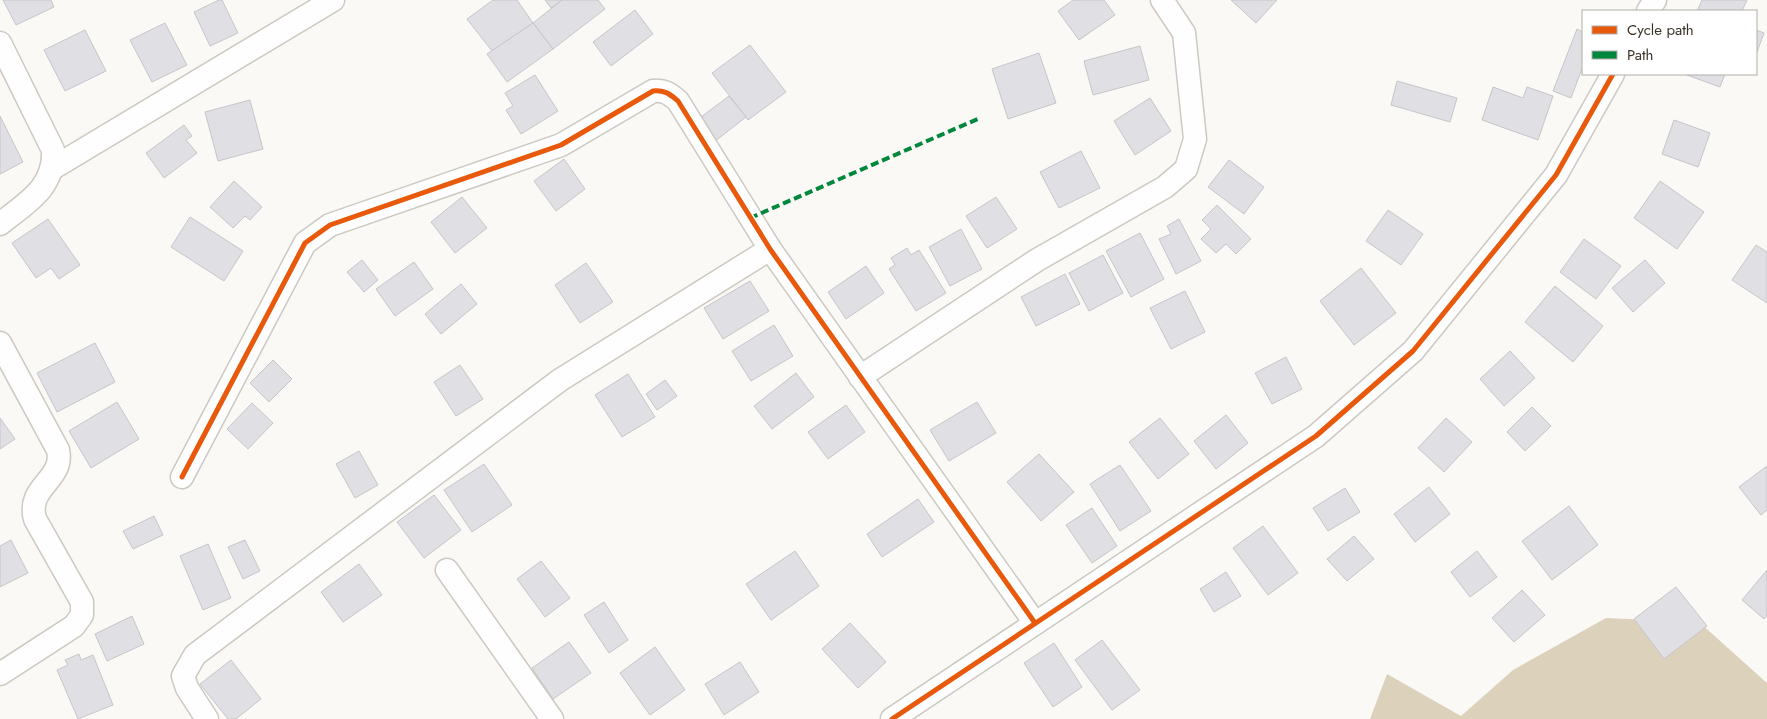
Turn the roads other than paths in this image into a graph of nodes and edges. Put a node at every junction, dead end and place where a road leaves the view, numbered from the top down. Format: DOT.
graph roads {
  1 [pos="334,0"];
  2 [pos="1162,0"];
  3 [pos="0,43"];
  4 [pos="1612,75"];
  5 [pos="53,168"];
  6 [pos="0,224"];
  7 [pos="770,250"];
  8 [pos="0,343"];
  9 [pos="860,377"];
  10 [pos="182,477"];
  11 [pos="446,570"];
  12 [pos="1035,623"];
  13 [pos="0,674"];
  14 [pos="207,719"];
  15 [pos="552,719"];
  16 [pos="892,719"];
  1 -- 5 [label="street"];
  2 -- 9 [label="street"];
  3 -- 5 [label="street"];
  4 -- 12 [label="street"];
  5 -- 6 [label="street"];
  7 -- 9 [label="street"];
  7 -- 10 [label="street"];
  7 -- 14 [label="street"];
  8 -- 13 [label="street"];
  9 -- 12 [label="street"];
  11 -- 15 [label="street"];
  12 -- 16 [label="street"];
}
